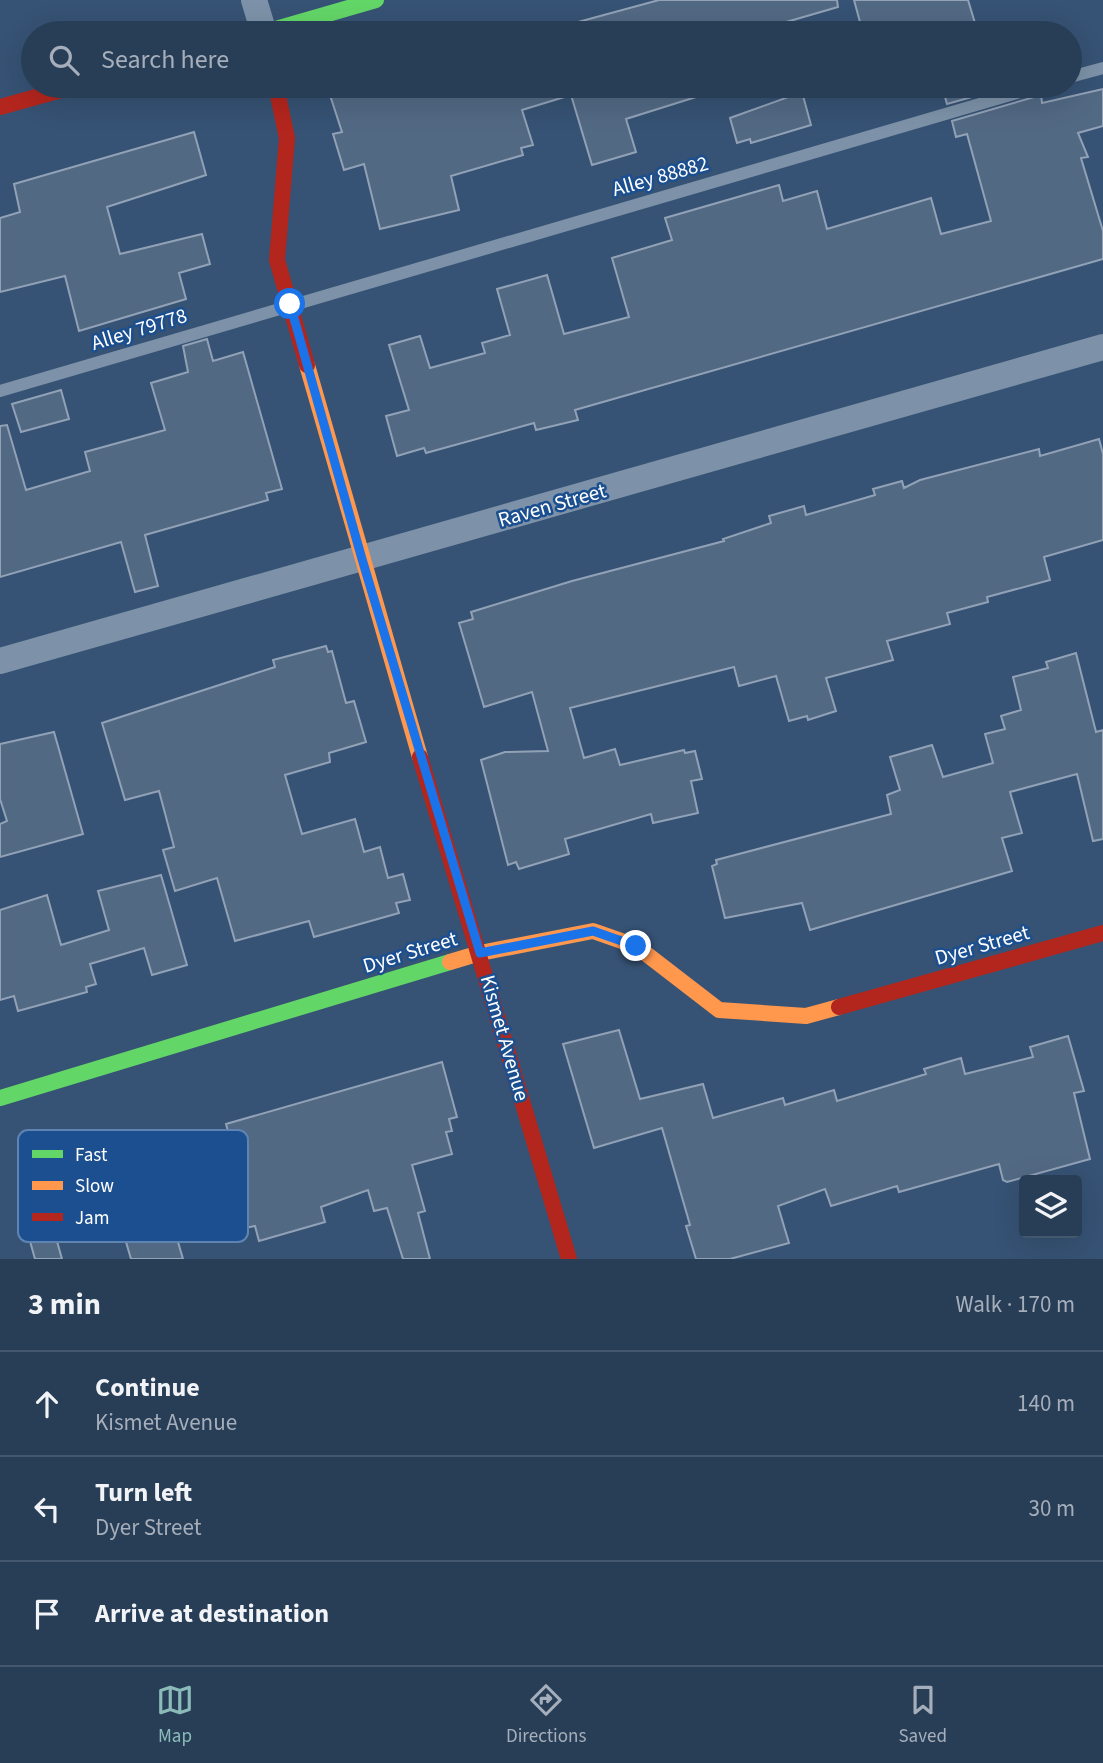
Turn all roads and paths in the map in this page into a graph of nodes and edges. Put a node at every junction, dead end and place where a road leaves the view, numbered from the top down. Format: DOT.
graph roads {
  1 [pos="254,0"];
  2 [pos="376,0"];
  3 [pos="260,21"];
  4 [pos="304,21"];
  5 [pos="1103,68"];
  6 [pos="1082,74"];
  7 [pos="33,98"];
  8 [pos="279,98"];
  9 [pos="1000,98"];
  10 [pos="0,107"];
  11 [pos="290,304"];
  12 [pos="1103,347"];
  13 [pos="0,391"];
  14 [pos="362,559"];
  15 [pos="0,661"];
  16 [pos="1103,933"];
  17 [pos="480,953"];
  18 [pos="0,1098"];
  19 [pos="569,1259"];
  1 -- 3 [label="street"];
  2 -- 4 [label="street"];
  5 -- 6 [label="lane"];
  7 -- 10 [label="street"];
  8 -- 11 [label="street, Kismet Avenue"];
  9 -- 11 [label="lane, Alley 88882"];
  11 -- 13 [label="lane, Alley 79778"];
  11 -- 14 [label="street, Kismet Avenue"];
  12 -- 14 [label="street, Raven Street"];
  14 -- 15 [label="street, Raven Street"];
  14 -- 17 [label="street, Kismet Avenue"];
  16 -- 17 [label="street, Dyer Street"];
  17 -- 18 [label="street, Dyer Street"];
  17 -- 19 [label="street, Kismet Avenue"];
}
